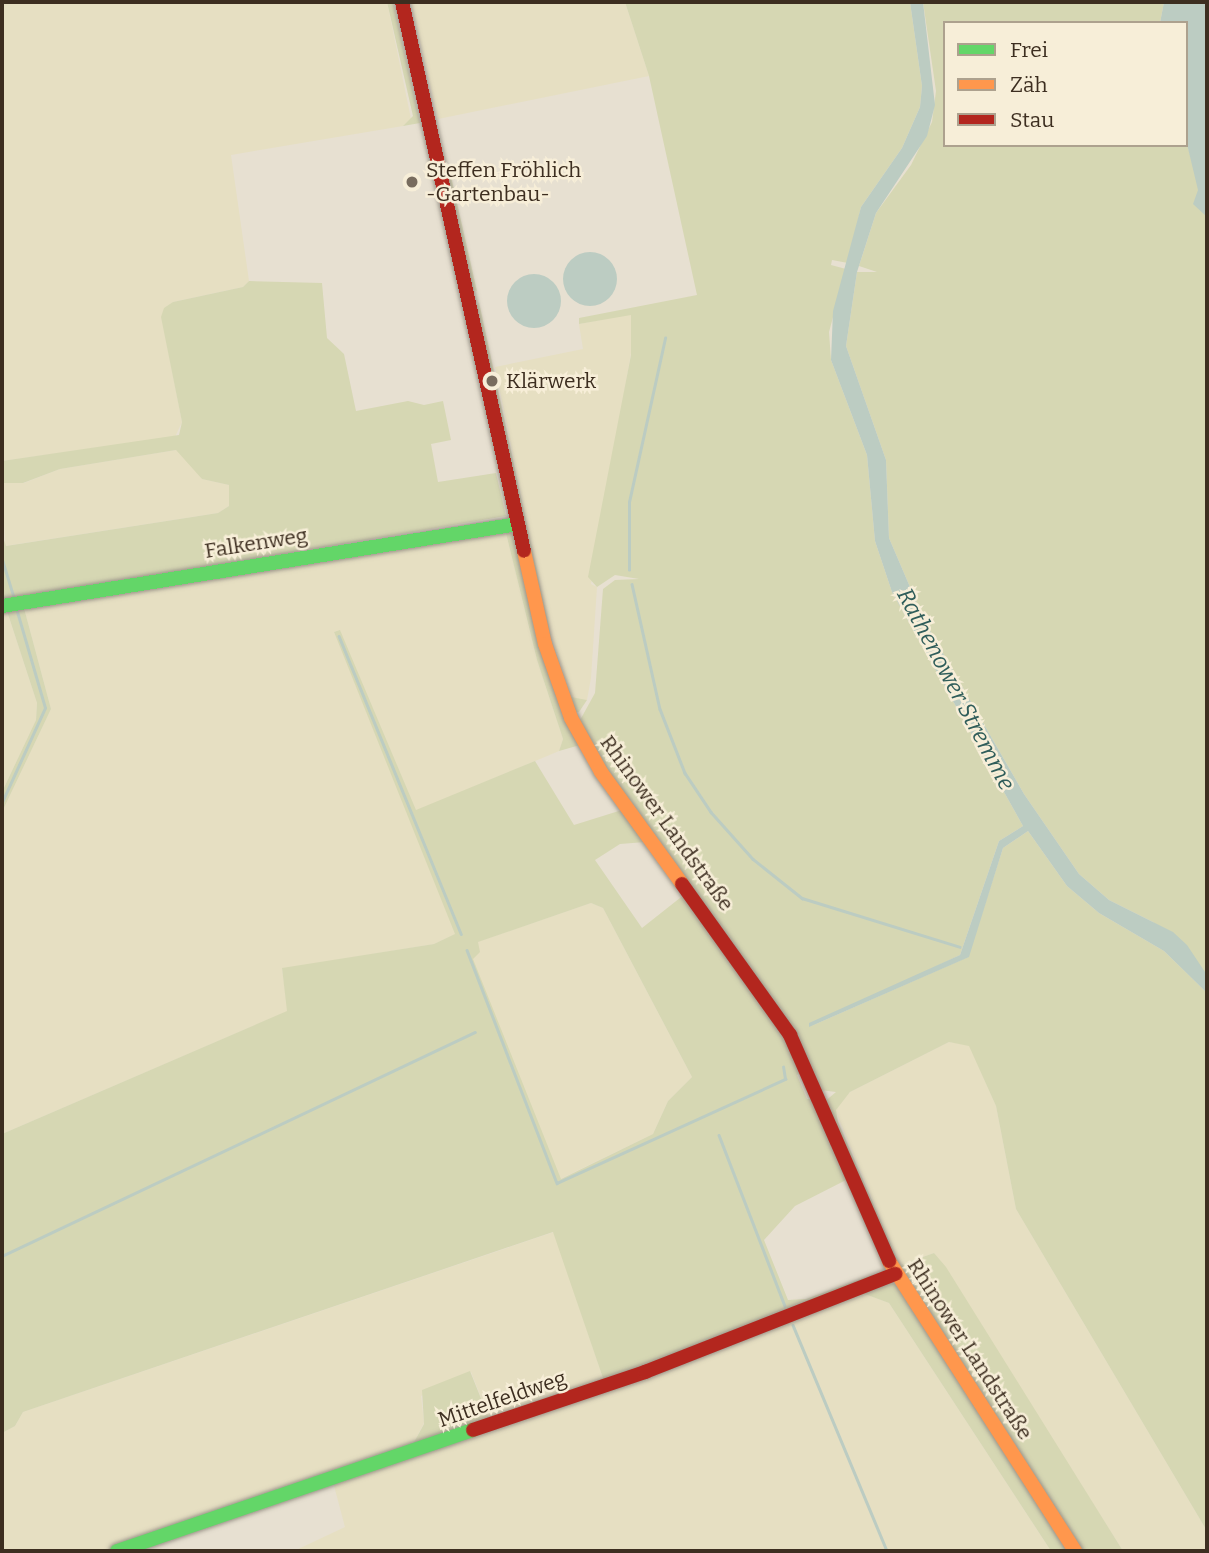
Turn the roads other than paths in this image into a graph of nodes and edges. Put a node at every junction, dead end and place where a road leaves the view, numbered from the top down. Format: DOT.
graph roads {
  1 [pos="402,2"];
  2 [pos="518,524"];
  3 [pos="2,606"];
  4 [pos="895,1274"];
  5 [pos="117,1551"];
  6 [pos="1075,1551"];
  1 -- 2 [label="main road, Rhinower Landstraße"];
  2 -- 3 [label="main road, Falkenweg"];
  2 -- 4 [label="main road, Rhinower Landstraße"];
  4 -- 5 [label="main road, Mittelfeldweg"];
  4 -- 6 [label="main road, Rhinower Landstraße"];
}
